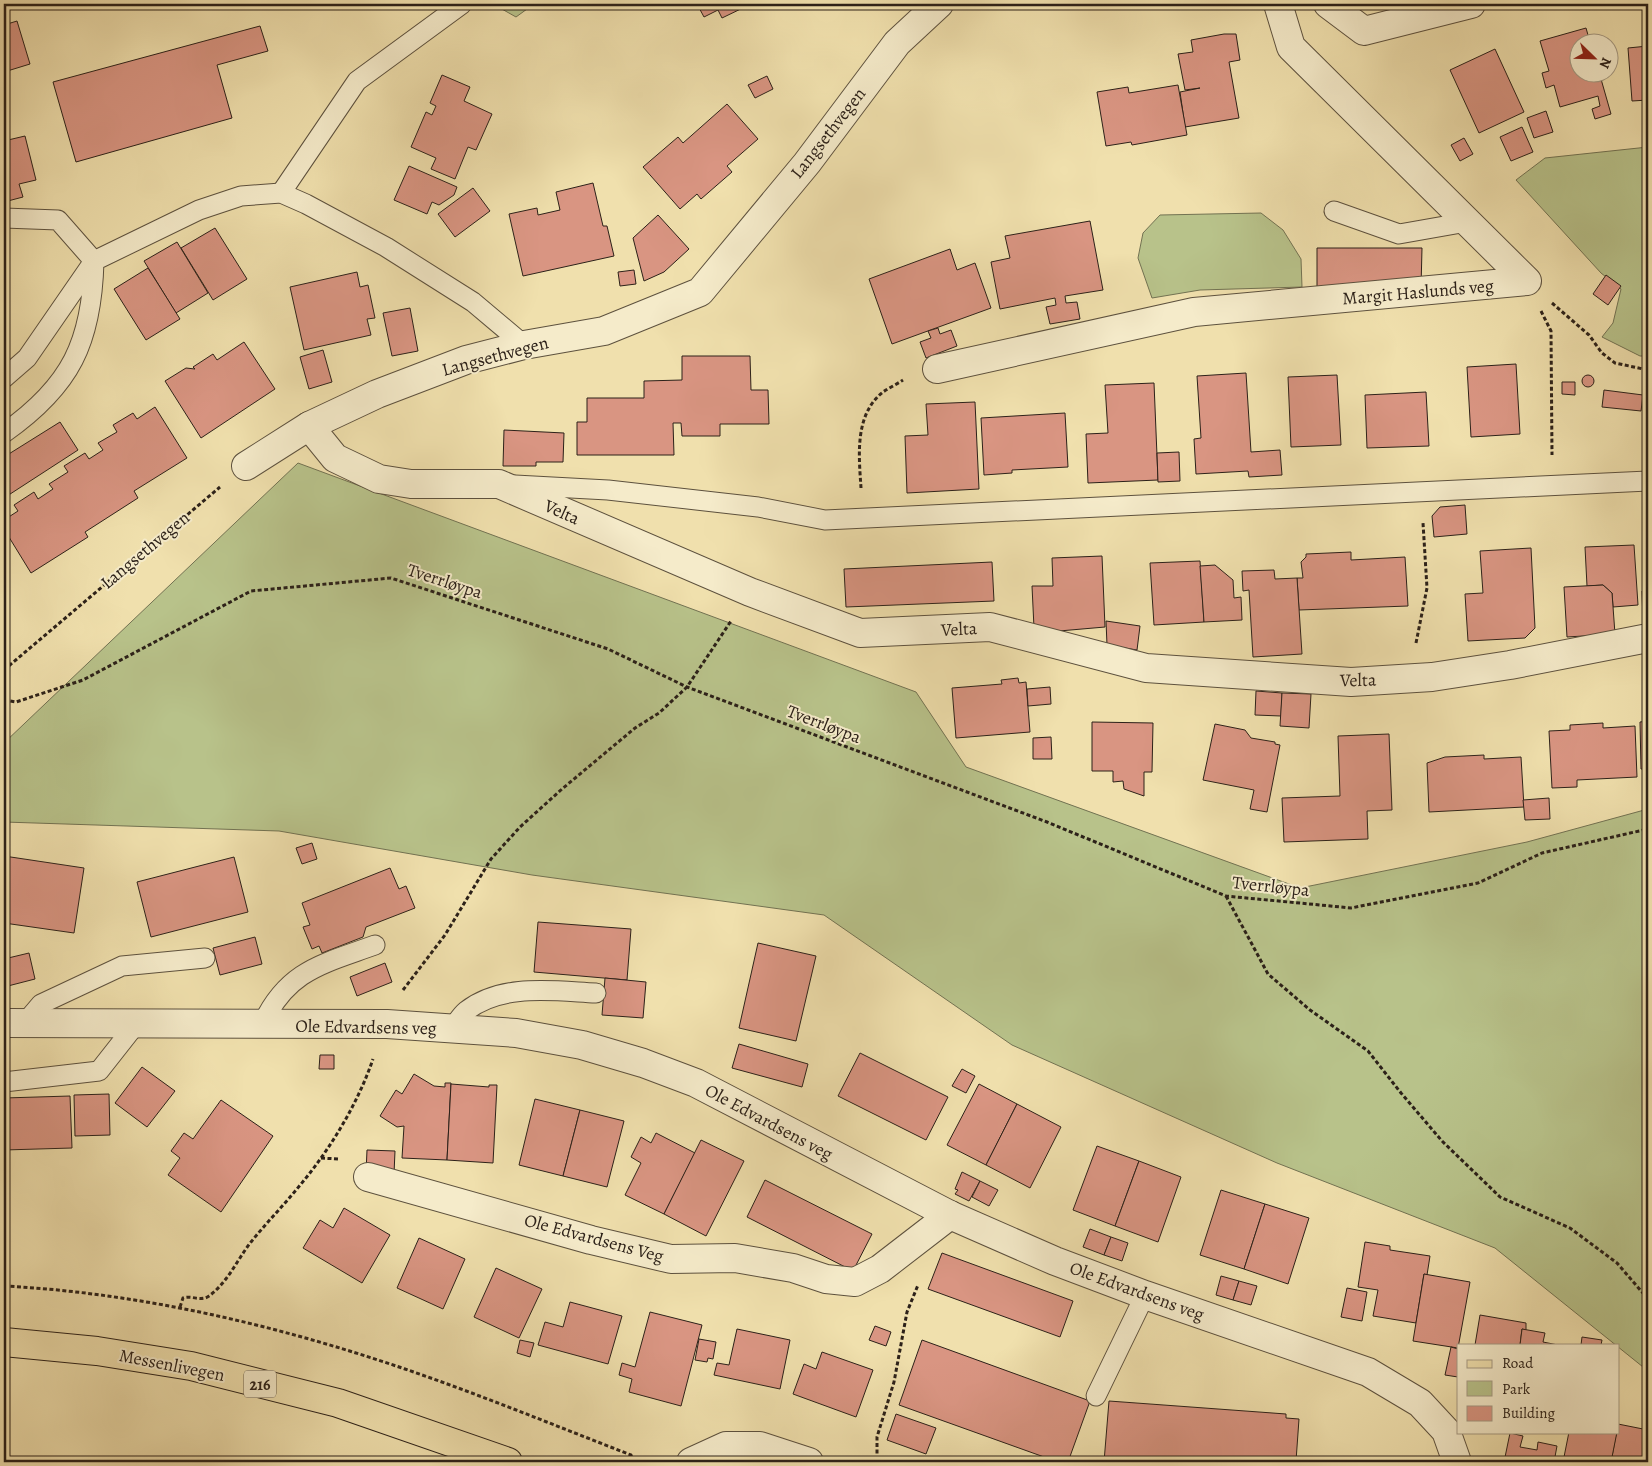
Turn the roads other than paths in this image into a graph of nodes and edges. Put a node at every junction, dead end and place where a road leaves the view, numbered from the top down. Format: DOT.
graph roads {
  1 [pos="462,4"];
  2 [pos="939,4"];
  3 [pos="1278,4"];
  4 [pos="1328,4"];
  5 [pos="1471,4"];
  6 [pos="281,194"];
  7 [pos="1334,211"];
  8 [pos="4,218"];
  9 [pos="1467,222"];
  10 [pos="94,261"];
  11 [pos="524,345"];
  12 [pos="937,369"];
  13 [pos="4,378"];
  14 [pos="310,426"];
  15 [pos="4,432"];
  16 [pos="246,466"];
  17 [pos="1648,481"];
  18 [pos="499,484"];
  19 [pos="1648,638"];
  20 [pos="375,945"];
  21 [pos="205,958"];
  22 [pos="596,993"];
  23 [pos="14,1023"];
  24 [pos="136,1024"];
  25 [pos="262,1025"];
  26 [pos="451,1029"];
  27 [pos="4,1082"];
  28 [pos="368,1177"];
  29 [pos="942,1222"];
  30 [pos="1145,1295"];
  31 [pos="4,1342"];
  32 [pos="1096,1396"];
  33 [pos="508,1462"];
  34 [pos="691,1462"];
  35 [pos="809,1462"];
  36 [pos="1457,1462"];
  1 -- 6 [label="lane"];
  2 -- 11 [label="street, Langsethvegen"];
  3 -- 9 [label="street, Margit Haslunds veg"];
  4 -- 5 [label="street"];
  6 -- 10 [label="lane"];
  6 -- 11 [label="lane"];
  7 -- 9 [label="lane"];
  8 -- 10 [label="lane"];
  9 -- 12 [label="street, Margit Haslunds veg"];
  10 -- 13 [label="lane"];
  10 -- 15 [label="lane"];
  11 -- 14 [label="street, Langsethvegen"];
  14 -- 16 [label="street, Langsethvegen"];
  14 -- 18 [label="street, Velta"];
  17 -- 18 [label="lane"];
  18 -- 19 [label="street, Velta"];
  20 -- 25 [label="lane"];
  21 -- 23 [label="lane"];
  22 -- 26 [label="lane"];
  23 -- 24 [label="street, Ole Edvardsens veg"];
  24 -- 25 [label="street, Ole Edvardsens veg"];
  24 -- 27 [label="lane"];
  25 -- 26 [label="street, Ole Edvardsens veg"];
  26 -- 29 [label="street, Ole Edvardsens veg"];
  28 -- 29 [label="street, Ole Edvardsens Veg"];
  29 -- 30 [label="street, Ole Edvardsens veg"];
  30 -- 32 [label="lane"];
  30 -- 36 [label="street, Ole Edvardsens veg"];
  31 -- 33 [label="main road, Messenlivegen / 216"];
  34 -- 35 [label="street"];
}
